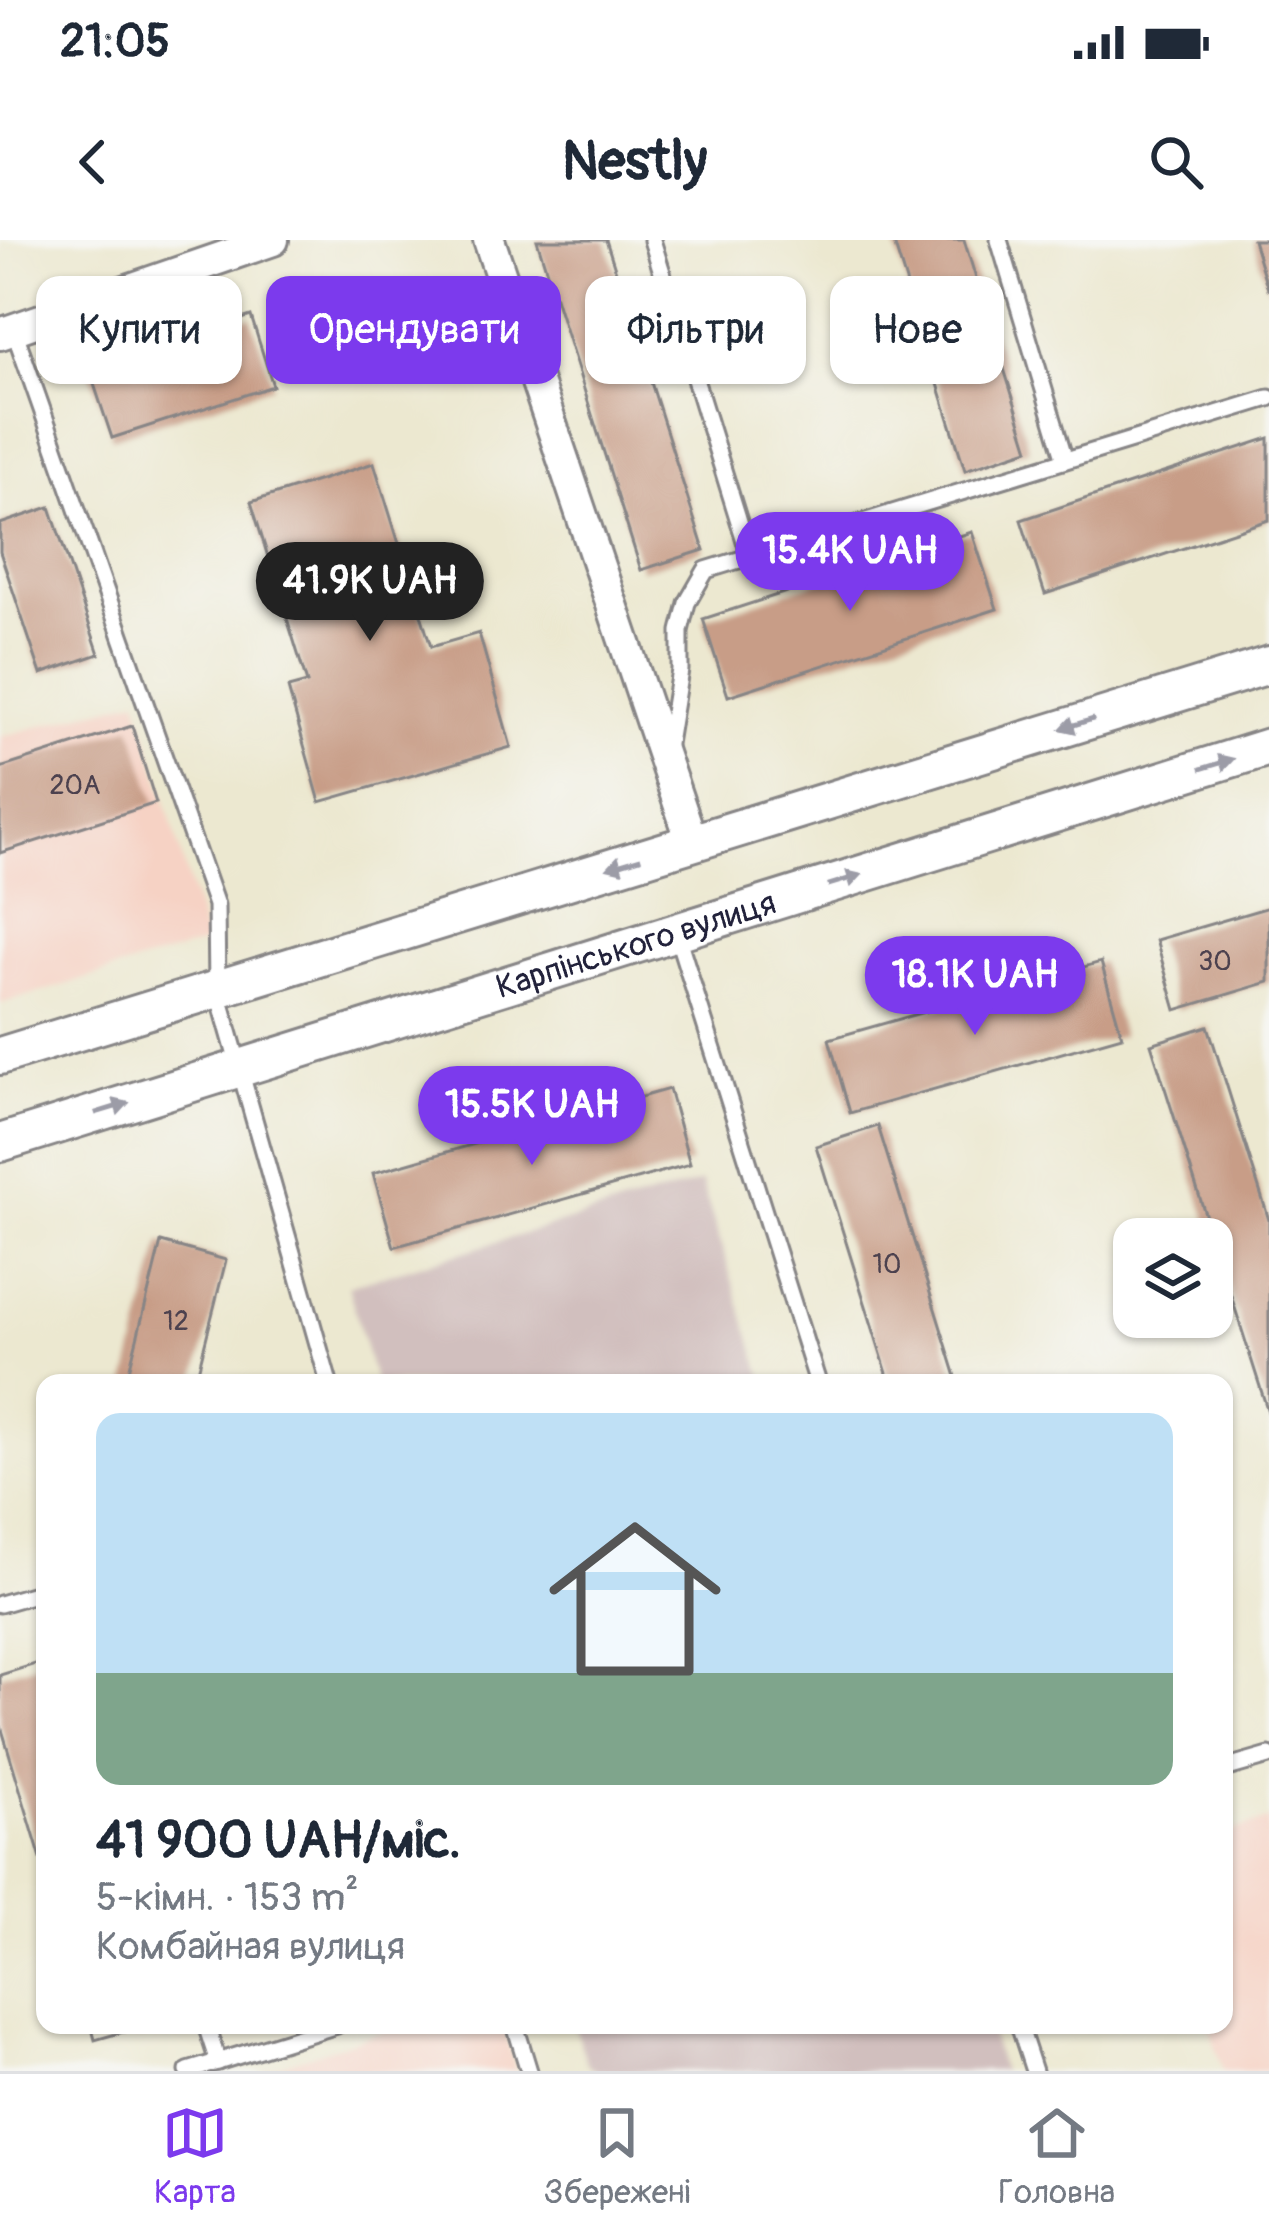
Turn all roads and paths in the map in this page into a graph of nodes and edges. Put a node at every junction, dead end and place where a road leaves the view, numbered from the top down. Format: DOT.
graph roads {
  1 [pos="273,240"];
  2 [pos="488,240"];
  3 [pos="652,240"];
  4 [pos="999,240"];
  5 [pos="7,332"];
  6 [pos="1269,398"];
  7 [pos="1065,460"];
  8 [pos="750,557"];
  9 [pos="1269,665"];
  10 [pos="1269,747"];
  11 [pos="665,765"];
  12 [pos="692,842"];
  13 [pos="676,932"];
  14 [pos="218,989"];
  15 [pos="0,1056"];
  16 [pos="239,1068"];
  17 [pos="0,1143"];
  18 [pos="326,1374"];
  19 [pos="815,1374"];
  20 [pos="36,1594"];
  21 [pos="0,1604"];
  22 [pos="1269,1756"];
  23 [pos="1233,1766"];
  24 [pos="209,2034"];
  25 [pos="308,2034"];
  26 [pos="518,2034"];
  27 [pos="1022,2034"];
  28 [pos="218,2062"];
  29 [pos="188,2071"];
  30 [pos="529,2071"];
  31 [pos="1034,2071"];
  1 -- 5 [label="street"];
  2 -- 11 [label="street"];
  3 -- 8 [label="lane"];
  4 -- 7 [label="lane"];
  5 -- 14 [label="lane"];
  6 -- 7 [label="lane"];
  7 -- 8 [label="lane"];
  8 -- 11 [label="lane"];
  9 -- 12 [label="street, one-way"];
  13 -- 10 [label="street, Карпінського вулиця, one-way"];
  11 -- 12 [label="street"];
  12 -- 14 [label="street, one-way"];
  13 -- 16 [label="street, Карпінського вулиця"];
  13 -- 19 [label="lane"];
  14 -- 15 [label="street"];
  14 -- 16 [label="lane"];
  17 -- 16 [label="street, Карпінського вулиця, one-way"];
  16 -- 18 [label="lane"];
  20 -- 21 [label="lane"];
  22 -- 23 [label="lane"];
  24 -- 28 [label="lane"];
  25 -- 28 [label="lane"];
  26 -- 30 [label="lane"];
  27 -- 31 [label="lane"];
  28 -- 29 [label="lane"];
}
